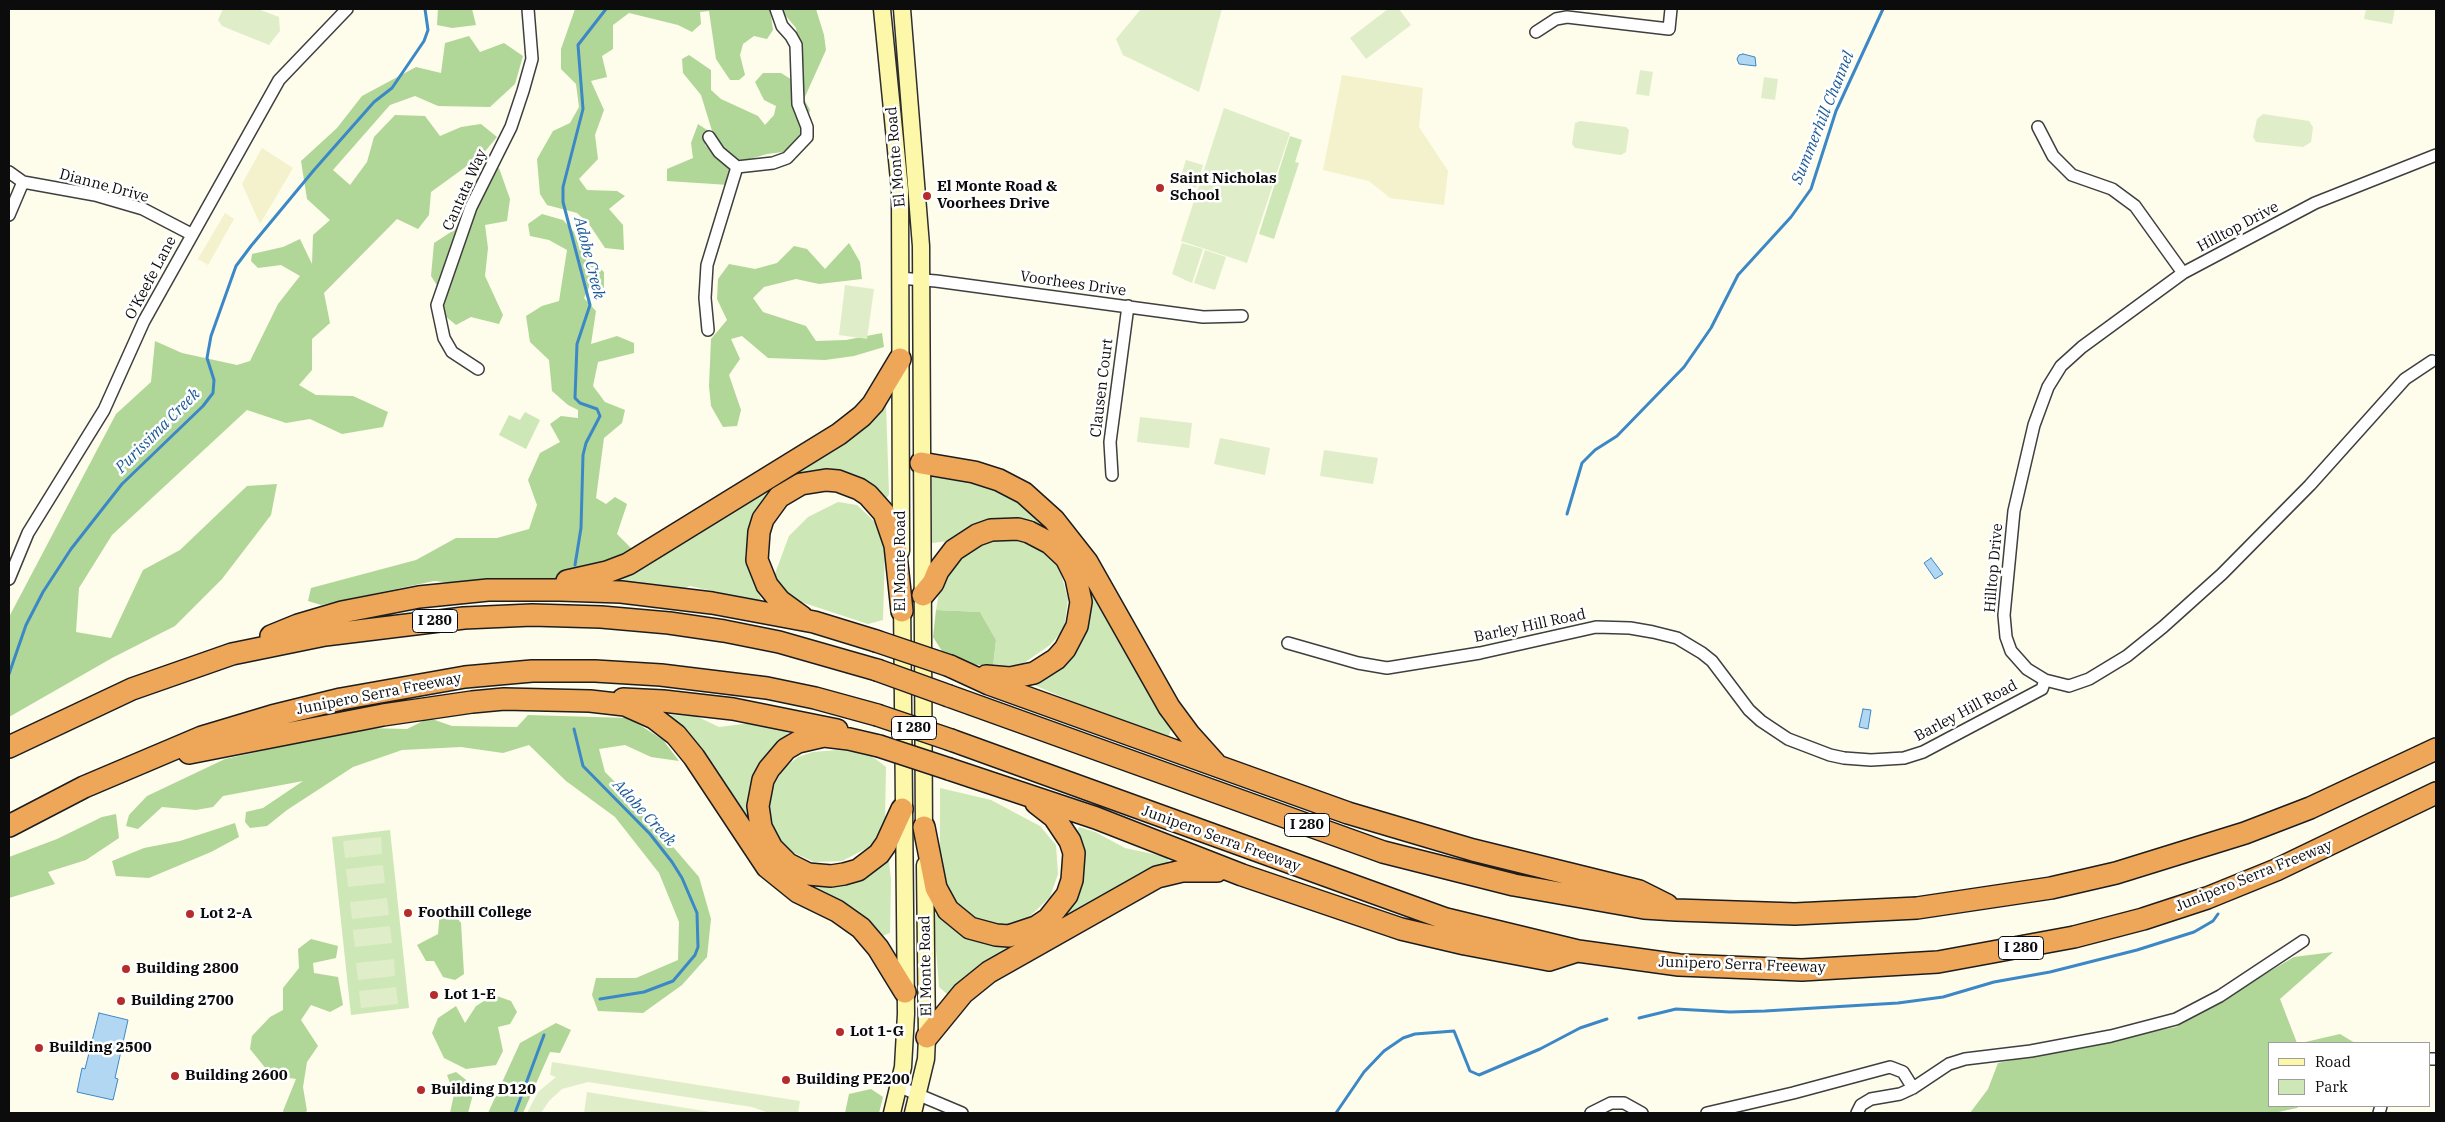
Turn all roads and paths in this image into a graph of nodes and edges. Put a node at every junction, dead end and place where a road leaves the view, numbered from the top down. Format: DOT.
graph roads {
  1 [pos="347,9"];
  2 [pos="528,9"];
  3 [pos="776,9"];
  4 [pos="882,9"];
  5 [pos="902,9"];
  6 [pos="1672,9"];
  7 [pos="1536,32"];
  8 [pos="2038,127"];
  9 [pos="709,137"];
  10 [pos="2436,155"];
  11 [pos="737,167"];
  12 [pos="9,172"];
  13 [pos="22,182"];
  14 [pos="9,215"];
  15 [pos="191,234"];
  16 [pos="2182,274"];
  17 [pos="899,278"];
  18 [pos="921,279"];
  19 [pos="1128,306"];
  20 [pos="1242,316"];
  21 [pos="708,330"];
  22 [pos="900,359"];
  23 [pos="2432,360"];
  24 [pos="478,369"];
  25 [pos="921,463"];
  26 [pos="1112,475"];
  27 [pos="9,579"];
  28 [pos="488,590"];
  29 [pos="923,595"];
  30 [pos="902,611"];
  31 [pos="814,622"];
  32 [pos="1288,643"];
  33 [pos="232,654"];
  34 [pos="950,666"];
  35 [pos="2045,680"];
  36 [pos="590,701"];
  37 [pos="879,746"];
  38 [pos="9,747"];
  39 [pos="2436,749"];
  40 [pos="148,759"];
  41 [pos="1217,765"];
  42 [pos="990,783"];
  43 [pos="2436,793"];
  44 [pos="902,809"];
  45 [pos="9,826"];
  46 [pos="924,828"];
  47 [pos="1242,875"];
  48 [pos="1676,910"];
  49 [pos="2302,942"];
  50 [pos="1578,951"];
  51 [pos="906,992"];
  52 [pos="927,1037"];
  53 [pos="900,1087"];
  54 [pos="1913,1088"];
  55 [pos="919,1094"];
  56 [pos="892,1113"];
  57 [pos="913,1113"];
  58 [pos="962,1113"];
  59 [pos="1591,1113"];
  60 [pos="1642,1113"];
  61 [pos="1707,1113"];
  62 [pos="1857,1113"];
  1 -- 15 [label="street, O'Keefe Lane"];
  2 -- 24 [label="street, Cantata Way"];
  3 -- 11 [label="street"];
  4 -- 17 [label="main road, El Monte Road"];
  5 -- 18 [label="main road, El Monte Road"];
  6 -- 7 [label="street"];
  8 -- 16 [label="street"];
  9 -- 11 [label="street"];
  10 -- 16 [label="street, Hilltop Drive"];
  11 -- 21 [label="street"];
  12 -- 13 [label="street, Dianne Drive"];
  13 -- 14 [label="street"];
  13 -- 15 [label="street, Dianne Drive"];
  15 -- 27 [label="street, O'Keefe Lane"];
  16 -- 35 [label="street, Hilltop Drive"];
  17 -- 18 [label="street, Voorhees Drive"];
  17 -- 22 [label="main road, El Monte Road"];
  18 -- 19 [label="street, Voorhees Drive"];
  18 -- 25 [label="main road, El Monte Road"];
  19 -- 20 [label="street, Voorhees Drive"];
  19 -- 26 [label="street, Clausen Court"];
  22 -- 28 [label="highway"];
  22 -- 30 [label="main road, El Monte Road"];
  23 -- 35 [label="street, Hilltop Drive"];
  25 -- 29 [label="main road, El Monte Road"];
  25 -- 41 [label="highway"];
  28 -- 31 [label="highway"];
  28 -- 33 [label="highway"];
  29 -- 34 [label="highway"];
  29 -- 46 [label="main road, El Monte Road"];
  30 -- 31 [label="highway"];
  30 -- 44 [label="main road, El Monte Road"];
  31 -- 34 [label="highway, bridge"];
  32 -- 35 [label="street, Barley Hill Road"];
  33 -- 38 [label="highway, I 280"];
  33 -- 48 [label="highway, I 280, bridge"];
  34 -- 41 [label="highway"];
  36 -- 37 [label="highway"];
  36 -- 40 [label="highway"];
  36 -- 51 [label="highway"];
  37 -- 42 [label="highway, bridge"];
  37 -- 44 [label="highway"];
  39 -- 48 [label="highway, I 280"];
  40 -- 45 [label="highway, Junipero Serra Freeway / I 280"];
  40 -- 50 [label="highway, Junipero Serra Freeway / I 280, bridge"];
  41 -- 48 [label="highway"];
  42 -- 46 [label="highway"];
  42 -- 47 [label="highway"];
  43 -- 50 [label="highway, Junipero Serra Freeway / I 280"];
  44 -- 51 [label="main road, El Monte Road"];
  46 -- 52 [label="main road, El Monte Road"];
  47 -- 50 [label="highway"];
  47 -- 52 [label="highway"];
  49 -- 54 [label="street"];
  51 -- 53 [label="main road, El Monte Road"];
  52 -- 55 [label="main road, El Monte Road"];
  53 -- 55 [label="street"];
  53 -- 56 [label="main road, El Monte Road"];
  54 -- 61 [label="street"];
  54 -- 62 [label="street"];
  55 -- 57 [label="main road, El Monte Road"];
  55 -- 58 [label="street"];
  59 -- 60 [label="street"];
}
